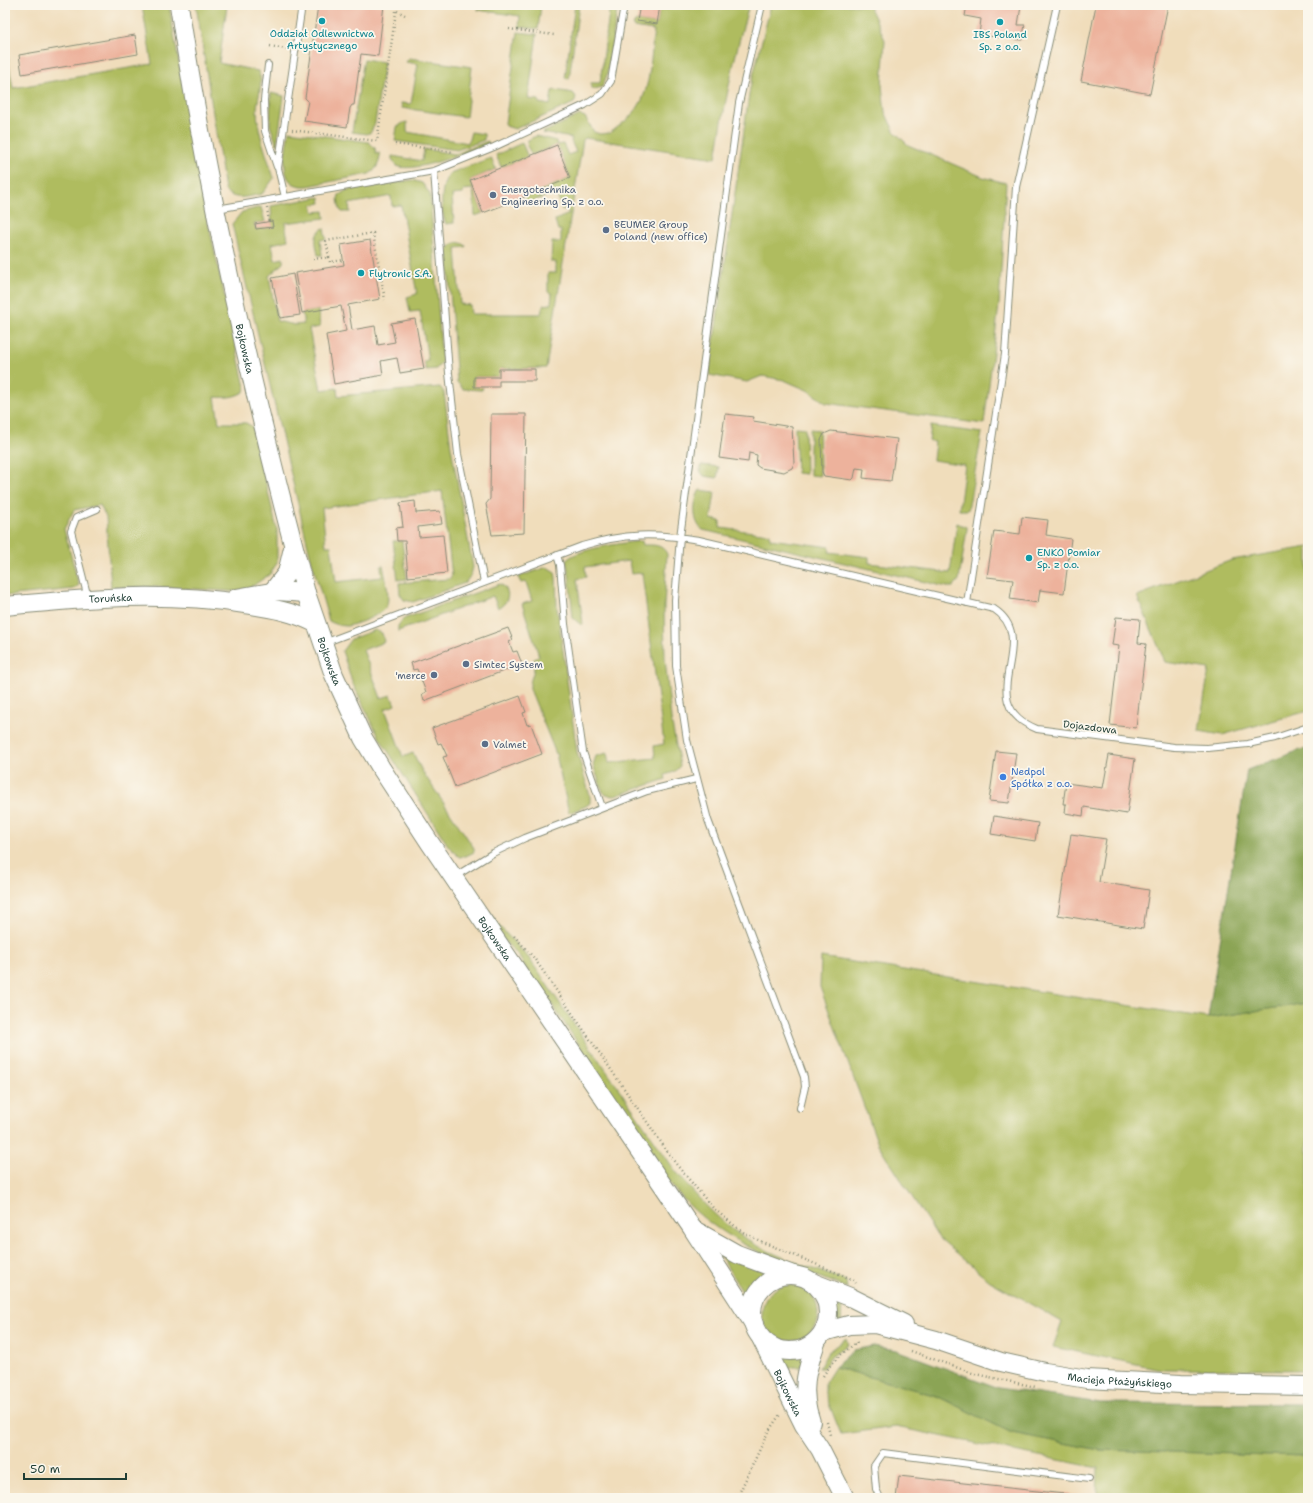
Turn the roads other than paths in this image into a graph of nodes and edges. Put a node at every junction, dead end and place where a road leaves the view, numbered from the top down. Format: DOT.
graph roads {
  1 [pos="180,5"];
  2 [pos="302,5"];
  3 [pos="624,5"];
  4 [pos="762,5"];
  5 [pos="1057,5"];
  6 [pos="268,65"];
  7 [pos="278,168"];
  8 [pos="434,171"];
  9 [pos="285,197"];
  10 [pos="214,209"];
  11 [pos="97,509"];
  12 [pos="680,537"];
  13 [pos="293,546"];
  14 [pos="556,555"];
  15 [pos="484,582"];
  16 [pos="306,593"];
  17 [pos="88,598"];
  18 [pos="273,600"];
  19 [pos="967,603"];
  20 [pos="5,606"];
  21 [pos="315,623"];
  22 [pos="322,643"];
  23 [pos="1308,727"];
  24 [pos="696,779"];
  25 [pos="602,807"];
  26 [pos="453,878"];
  27 [pos="800,1108"];
  28 [pos="692,1228"];
  29 [pos="793,1275"];
  30 [pos="814,1283"];
  31 [pos="757,1329"];
  32 [pos="820,1336"];
  33 [pos="936,1340"];
  34 [pos="1308,1386"];
  35 [pos="826,1444"];
  36 [pos="1089,1479"];
  37 [pos="845,1498"];
  38 [pos="880,1498"];
  1 -- 10 [label="street, Bojkowska"];
  2 -- 7 [label="lane"];
  3 -- 8 [label="lane"];
  4 -- 12 [label="lane"];
  5 -- 19 [label="lane"];
  6 -- 7 [label="lane"];
  7 -- 9 [label="lane"];
  8 -- 9 [label="lane"];
  8 -- 15 [label="lane"];
  9 -- 10 [label="lane"];
  10 -- 13 [label="street, Bojkowska"];
  11 -- 17 [label="lane"];
  12 -- 14 [label="lane, Dojazdowa"];
  12 -- 19 [label="lane, Dojazdowa"];
  12 -- 24 [label="lane"];
  13 -- 16 [label="street, Bojkowska"];
  13 -- 18 [label="street"];
  14 -- 15 [label="lane, Dojazdowa"];
  14 -- 25 [label="lane"];
  15 -- 22 [label="lane, Dojazdowa"];
  16 -- 18 [label="street, Toruńska"];
  16 -- 21 [label="street, Bojkowska"];
  17 -- 18 [label="street, Toruńska"];
  17 -- 20 [label="street, Toruńska"];
  18 -- 21 [label="street, Toruńska"];
  19 -- 23 [label="lane, Dojazdowa"];
  21 -- 22 [label="street, Bojkowska"];
  22 -- 26 [label="street, Bojkowska"];
  24 -- 25 [label="lane"];
  24 -- 27 [label="lane"];
  25 -- 26 [label="lane"];
  26 -- 28 [label="street, Bojkowska"];
  28 -- 29 [label="street, Bojkowska"];
  28 -- 31 [label="street, Bojkowska"];
  29 -- 30 [label="street"];
  29 -- 31 [label="street"];
  30 -- 32 [label="street"];
  30 -- 33 [label="street, Macieja Płażyńskiego"];
  31 -- 32 [label="street"];
  31 -- 35 [label="street, Bojkowska"];
  32 -- 33 [label="street, Macieja Płażyńskiego"];
  32 -- 35 [label="street, Bojkowska"];
  33 -- 34 [label="street, Macieja Płażyńskiego"];
  35 -- 37 [label="street, Bojkowska"];
  36 -- 38 [label="lane"];
}
